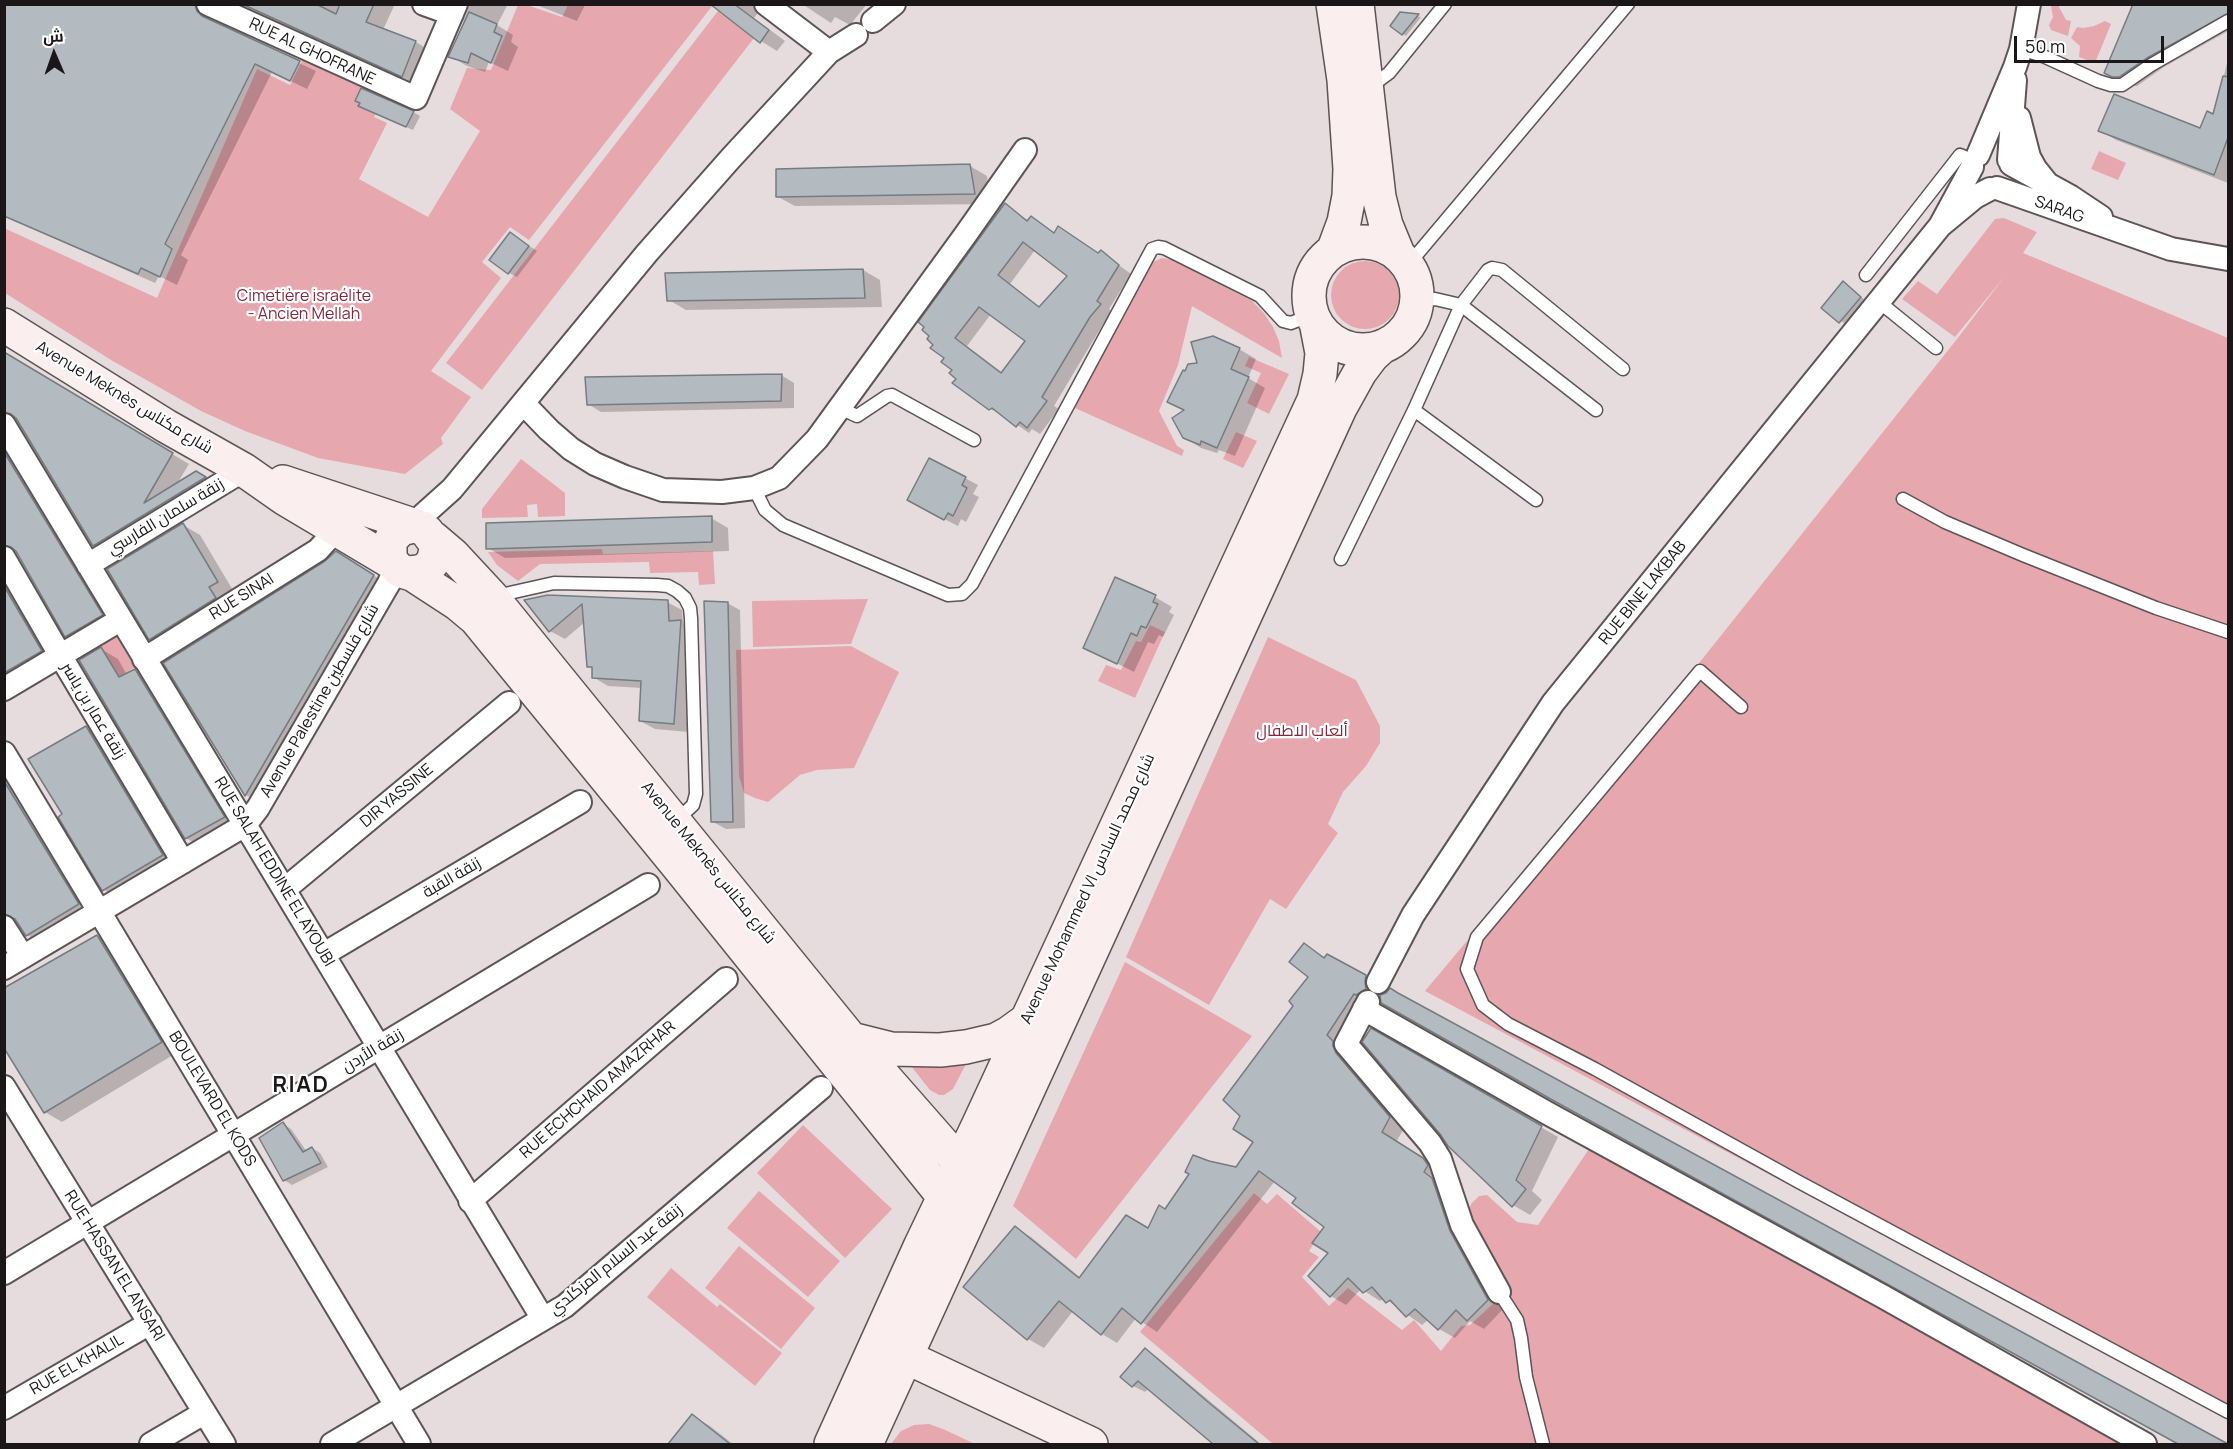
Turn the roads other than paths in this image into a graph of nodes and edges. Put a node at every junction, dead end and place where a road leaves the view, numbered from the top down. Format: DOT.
graph roads {
  1 [pos="208,4"];
  2 [pos="423,4"];
  3 [pos="766,4"];
  4 [pos="894,4"];
  5 [pos="1333,4"];
  6 [pos="1357,4"];
  7 [pos="1445,4"];
  8 [pos="1628,4"];
  9 [pos="2029,4"];
  10 [pos="454,9"];
  11 [pos="2229,21"];
  12 [pos="830,52"];
  13 [pos="2018,58"];
  14 [pos="1368,88"];
  15 [pos="2015,100"];
  16 [pos="1024,150"];
  17 [pos="1974,161"];
  18 [pos="2010,162"];
  19 [pos="2048,184"];
  20 [pos="1993,189"];
  21 [pos="1940,226"];
  22 [pos="2122,231"];
  23 [pos="1335,249"];
  24 [pos="2229,259"];
  25 [pos="1403,260"];
  26 [pos="1866,275"];
  27 [pos="1417,300"];
  28 [pos="1878,301"];
  29 [pos="1461,305"];
  30 [pos="1314,321"];
  31 [pos="4,325"];
  32 [pos="1383,346"];
  33 [pos="1936,348"];
  34 [pos="1623,369"];
  35 [pos="523,403"];
  36 [pos="840,408"];
  37 [pos="1414,410"];
  38 [pos="1596,410"];
  39 [pos="4,425"];
  40 [pos="974,440"];
  41 [pos="244,470"];
  42 [pos="754,488"];
  43 [pos="1903,499"];
  44 [pos="1536,500"];
  45 [pos="336,531"];
  46 [pos="424,532"];
  47 [pos="4,558"];
  48 [pos="1341,559"];
  49 [pos="88,565"];
  50 [pos="400,572"];
  51 [pos="492,597"];
  52 [pos="120,620"];
  53 [pos="2229,632"];
  54 [pos="60,655"];
  55 [pos="144,659"];
  56 [pos="4,689"];
  57 [pos="509,703"];
  58 [pos="1741,707"];
  59 [pos="4,753"];
  60 [pos="580,802"];
  61 [pos="245,825"];
  62 [pos="665,830"];
  63 [pos="183,862"];
  64 [pos="648,885"];
  65 [pos="285,889"];
  66 [pos="99,912"];
  67 [pos="4,927"];
  68 [pos="324,954"];
  69 [pos="14,962"];
  70 [pos="726,979"];
  71 [pos="1370,998"];
  72 [pos="1027,1020"];
  73 [pos="851,1039"];
  74 [pos="380,1047"];
  75 [pos="821,1089"];
  76 [pos="8,1102"];
  77 [pos="233,1134"];
  78 [pos="938,1140"];
  79 [pos="959,1164"];
  80 [pos="920,1167"];
  81 [pos="982,1188"];
  82 [pos="943,1196"];
  83 [pos="470,1201"];
  84 [pos="87,1223"];
  85 [pos="966,1225"];
  86 [pos="4,1273"];
  87 [pos="1499,1292"];
  88 [pos="543,1319"];
  89 [pos="150,1323"];
  90 [pos="877,1343"];
  91 [pos="906,1358"];
  92 [pos="396,1407"];
  93 [pos="4,1408"];
  94 [pos="2229,1412"];
  95 [pos="204,1413"];
  96 [pos="151,1444"];
  97 [pos="224,1444"];
  98 [pos="332,1444"];
  99 [pos="420,1444"];
  100 [pos="831,1444"];
  101 [pos="866,1444"];
  102 [pos="1091,1444"];
  103 [pos="1543,1444"];
  104 [pos="2145,1444"];
  1 -- 10 [label="street, RUE AL GHOFRANE"];
  2 -- 10 [label="street"];
  3 -- 12 [label="street"];
  4 -- 12 [label="street"];
  5 -- 23 [label="main road"];
  6 -- 14 [label="main road"];
  7 -- 14 [label="lane"];
  8 -- 25 [label="lane"];
  9 -- 13 [label="street"];
  11 -- 13 [label="lane"];
  12 -- 35 [label="street"];
  13 -- 15 [label="street"];
  13 -- 17 [label="street"];
  14 -- 25 [label="main road"];
  15 -- 18 [label="street"];
  15 -- 19 [label="street"];
  16 -- 36 [label="street"];
  17 -- 18 [label="street"];
  17 -- 20 [label="street"];
  17 -- 21 [label="street"];
  17 -- 26 [label="lane"];
  18 -- 19 [label="street, SARAG"];
  18 -- 20 [label="street"];
  19 -- 22 [label="street, SARAG"];
  20 -- 21 [label="street"];
  20 -- 22 [label="street, SARAG"];
  21 -- 28 [label="street, RUE BINE LAKBAB"];
  22 -- 24 [label="street, SARAG"];
  23 -- 25 [label="main road"];
  23 -- 30 [label="main road"];
  25 -- 27 [label="main road"];
  27 -- 29 [label="lane"];
  27 -- 32 [label="main road"];
  28 -- 33 [label="lane"];
  28 -- 71 [label="street, RUE BINE LAKBAB"];
  29 -- 34 [label="lane"];
  29 -- 37 [label="lane"];
  29 -- 38 [label="lane"];
  30 -- 32 [label="main road"];
  30 -- 42 [label="lane"];
  30 -- 72 [label="main road, Avenue Mohammed VI شارع محمد السادس"];
  31 -- 41 [label="main road, Avenue Meknès شارع مكناس"];
  32 -- 81 [label="main road, Avenue Mohammed VI شارع محمد السادس"];
  35 -- 42 [label="street"];
  35 -- 46 [label="street"];
  36 -- 40 [label="lane"];
  36 -- 42 [label="street"];
  37 -- 44 [label="lane"];
  37 -- 48 [label="lane"];
  39 -- 49 [label="street, RUE SALAH EDDINE EL AYOUBI"];
  41 -- 45 [label="main road, Avenue Meknès شارع مكناس"];
  41 -- 46 [label="main road, Avenue Meknès شارع مكناس"];
  41 -- 49 [label="street, زنقة سلمان الفارسي"];
  43 -- 53 [label="lane"];
  45 -- 50 [label="main road, Avenue Meknès شارع مكناس"];
  45 -- 55 [label="street, RUE SINAI"];
  46 -- 50 [label="main road"];
  46 -- 51 [label="main road, Avenue Meknès شارع مكناس"];
  47 -- 54 [label="street, زنقة عمار بن ياسر"];
  49 -- 52 [label="street, RUE SALAH EDDINE EL AYOUBI"];
  50 -- 61 [label="street, Avenue Palestine شارع فلسطين"];
  50 -- 62 [label="main road, Avenue Meknès شارع مكناس"];
  51 -- 62 [label="main road, Avenue Meknès شارع مكناس"];
  51 -- 62 [label="lane"];
  52 -- 54 [label="street"];
  52 -- 55 [label="street, RUE SALAH EDDINE EL AYOUBI"];
  54 -- 56 [label="street"];
  54 -- 63 [label="street, زنقة عمار بن ياسر"];
  55 -- 61 [label="street, RUE SALAH EDDINE EL AYOUBI"];
  57 -- 65 [label="street, DIR YASSINE"];
  58 -- 94 [label="lane"];
  59 -- 66 [label="street, BOULEVARD EL KODS"];
  60 -- 68 [label="street, زنقة القبة"];
  61 -- 63 [label="street, Avenue Palestine شارع فلسطين"];
  61 -- 65 [label="street, RUE SALAH EDDINE EL AYOUBI"];
  62 -- 73 [label="main road, Avenue Meknès شارع مكناس"];
  62 -- 80 [label="main road, Avenue Meknès شارع مكناس"];
  63 -- 66 [label="street, Avenue Palestine شارع فلسطين"];
  64 -- 74 [label="street, زنقة الأردن"];
  65 -- 68 [label="street, RUE SALAH EDDINE EL AYOUBI"];
  66 -- 69 [label="street, Avenue Palestine شارع فلسطين"];
  66 -- 77 [label="street, BOULEVARD EL KODS"];
  67 -- 69 [label="street"];
  68 -- 74 [label="street, RUE SALAH EDDINE EL AYOUBI"];
  70 -- 83 [label="street, RUE ECHCHAID AMAZRHAR"];
  71 -- 87 [label="street, RUE BINE LAKBAB"];
  71 -- 104 [label="street"];
  72 -- 73 [label="main road"];
  72 -- 79 [label="main road, Avenue Mohammed VI شارع محمد السادس"];
  73 -- 78 [label="main road, Avenue Meknès شارع مكناس"];
  74 -- 77 [label="street, زنقة الأردن"];
  74 -- 83 [label="street, RUE SALAH EDDINE EL AYOUBI"];
  75 -- 88 [label="street, زنقة عبد السلام المزكلدي"];
  76 -- 84 [label="street, RUE HASSAN EL ANSARI"];
  77 -- 84 [label="street, زنقة الأردن"];
  77 -- 92 [label="street, BOULEVARD EL KODS"];
  78 -- 79 [label="main road, Avenue Meknès شارع مكناس"];
  78 -- 80 [label="street"];
  79 -- 81 [label="main road, Avenue Meknès شارع مكناس"];
  79 -- 82 [label="main road, Avenue Mohammed VI شارع محمد السادس"];
  80 -- 82 [label="main road, Avenue Meknès شارع مكناس"];
  81 -- 85 [label="main road, Avenue Mohammed VI شارع محمد السادس"];
  82 -- 85 [label="main road, Avenue Meknès شارع مكناس"];
  82 -- 90 [label="main road, Avenue Mohammed VI شارع محمد السادس"];
  83 -- 88 [label="street, RUE SALAH EDDINE EL AYOUBI"];
  84 -- 86 [label="street, زنقة الأردن"];
  84 -- 89 [label="street, RUE HASSAN EL ANSARI"];
  85 -- 91 [label="main road, Avenue Mohammed VI شارع محمد السادس"];
  87 -- 103 [label="lane"];
  88 -- 92 [label="street, زنقة عبد السلام المزكلدي"];
  89 -- 93 [label="street, RUE EL KHALIL"];
  89 -- 95 [label="street, RUE HASSAN EL ANSARI"];
  90 -- 91 [label="main road"];
  90 -- 100 [label="main road, Avenue Mohammed VI شارع محمد السادس"];
  91 -- 101 [label="main road, Avenue Mohammed VI شارع محمد السادس"];
  91 -- 102 [label="main road"];
  92 -- 98 [label="street, زنقة عبد السلام المزكلدي"];
  92 -- 99 [label="street, BOULEVARD EL KODS"];
  95 -- 96 [label="street"];
  95 -- 97 [label="street, RUE HASSAN EL ANSARI"];
}
